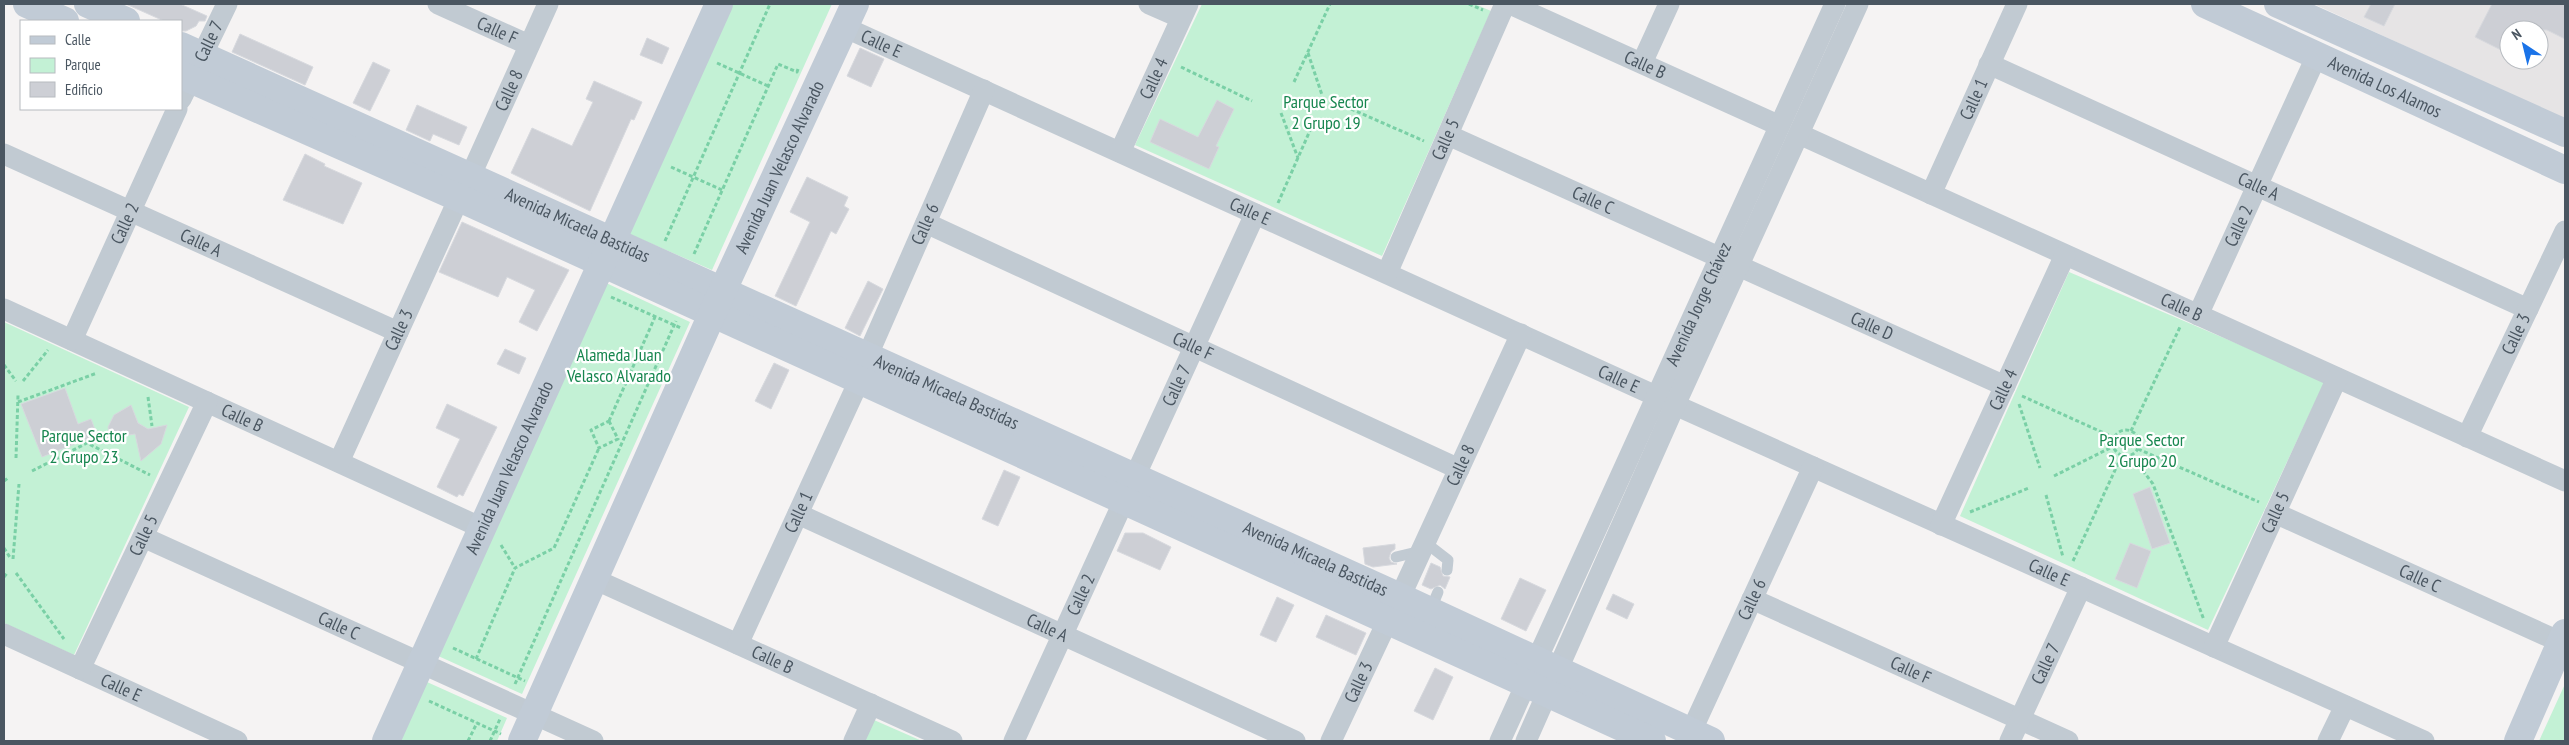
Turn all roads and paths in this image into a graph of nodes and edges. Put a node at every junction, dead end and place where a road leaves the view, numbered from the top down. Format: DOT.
graph roads {
  1 [pos="27,4"];
  2 [pos="88,4"];
  3 [pos="227,4"];
  4 [pos="438,4"];
  5 [pos="548,4"];
  6 [pos="719,4"];
  7 [pos="770,4"];
  8 [pos="1150,4"];
  9 [pos="1330,4"];
  10 [pos="1469,4"];
  11 [pos="1510,4"];
  12 [pos="1669,4"];
  13 [pos="1834,4"];
  14 [pos="1858,4"];
  15 [pos="2017,4"];
  16 [pos="2205,4"];
  17 [pos="2278,4"];
  18 [pos="1497,8"];
  19 [pos="1185,11"];
  20 [pos="849,15"];
  21 [pos="63,20"];
  22 [pos="124,20"];
  23 [pos="529,45"];
  24 [pos="1308,53"];
  25 [pos="2317,55"];
  26 [pos="1163,58"];
  27 [pos="714,62"];
  28 [pos="800,63"];
  29 [pos="1642,63"];
  30 [pos="1989,64"];
  31 [pos="187,71"];
  32 [pos="739,73"];
  33 [pos="1294,82"];
  34 [pos="768,86"];
  35 [pos="984,90"];
  36 [pos="1322,95"];
  37 [pos="1252,101"];
  38 [pos="1351,109"];
  39 [pos="177,110"];
  40 [pos="1281,113"];
  41 [pos="1778,125"];
  42 [pos="1312,126"];
  43 [pos="2565,133"];
  44 [pos="1799,134"];
  45 [pos="1445,142"];
  46 [pos="1120,152"];
  47 [pos="4,154"];
  48 [pos="1298,158"];
  49 [pos="668,166"];
  50 [pos="2565,170"];
  51 [pos="693,177"];
  52 [pos="2257,186"];
  53 [pos="465,187"];
  54 [pos="722,190"];
  55 [pos="1930,194"];
  56 [pos="130,211"];
  57 [pos="1262,217"];
  58 [pos="926,223"];
  59 [pos="2565,231"];
  60 [pos="664,242"];
  61 [pos="694,255"];
  62 [pos="2065,255"];
  63 [pos="1719,257"];
  64 [pos="600,264"];
  65 [pos="1739,266"];
  66 [pos="1387,274"];
  67 [pos="717,303"];
  68 [pos="4,308"];
  69 [pos="2528,309"];
  70 [pos="680,314"];
  71 [pos="655,317"];
  72 [pos="2172,321"];
  73 [pos="2190,323"];
  74 [pos="398,332"];
  75 [pos="1521,334"];
  76 [pos="702,338"];
  77 [pos="72,340"];
  78 [pos="42,344"];
  79 [pos="1195,347"];
  80 [pos="4,365"];
  81 [pos="93,368"];
  82 [pos="863,369"];
  83 [pos="2337,378"];
  84 [pos="16,381"];
  85 [pos="23,381"];
  86 [pos="2005,386"];
  87 [pos="18,395"];
  88 [pos="1656,396"];
  89 [pos="157,398"];
  90 [pos="18,402"];
  91 [pos="207,402"];
  92 [pos="1675,405"];
  93 [pos="609,421"];
  94 [pos="152,426"];
  95 [pos="2130,431"];
  96 [pos="2467,437"];
  97 [pos="2115,438"];
  98 [pos="2114,446"];
  99 [pos="599,448"];
  100 [pos="2138,449"];
  101 [pos="2122,455"];
  102 [pos="2131,455"];
  103 [pos="16,458"];
  104 [pos="339,462"];
  105 [pos="1813,467"];
  106 [pos="2040,468"];
  107 [pos="1459,469"];
  108 [pos="32,471"];
  109 [pos="2054,476"];
  110 [pos="1136,477"];
  111 [pos="8,478"];
  112 [pos="4,481"];
  113 [pos="2565,482"];
  114 [pos="19,484"];
  115 [pos="149,485"];
  116 [pos="2029,488"];
  117 [pos="2046,495"];
  118 [pos="1124,502"];
  119 [pos="2266,512"];
  120 [pos="798,514"];
  121 [pos="1941,524"];
  122 [pos="491,536"];
  123 [pos="143,537"];
  124 [pos="1424,547"];
  125 [pos="4,548"];
  126 [pos="1396,557"];
  127 [pos="2056,558"];
  128 [pos="515,568"];
  129 [pos="1447,570"];
  130 [pos="8,572"];
  131 [pos="16,573"];
  132 [pos="4,577"];
  133 [pos="594,579"];
  134 [pos="2072,583"];
  135 [pos="1400,597"];
  136 [pos="1752,598"];
  137 [pos="2210,616"];
  138 [pos="2197,621"];
  139 [pos="1387,622"];
  140 [pos="2206,625"];
  141 [pos="4,634"];
  142 [pos="1063,635"];
  143 [pos="432,639"];
  144 [pos="2564,640"];
  145 [pos="738,644"];
  146 [pos="2214,647"];
  147 [pos="476,659"];
  148 [pos="421,664"];
  149 [pos="80,669"];
  150 [pos="1542,676"];
  151 [pos="518,678"];
  152 [pos="408,691"];
  153 [pos="507,702"];
  154 [pos="539,702"];
  155 [pos="870,704"];
  156 [pos="2345,706"];
  157 [pos="2020,720"];
  158 [pos="477,723"];
  159 [pos="494,731"];
  160 [pos="213,736"];
  161 [pos="1701,737"];
  162 [pos="516,740"];
  163 [pos="237,741"];
  164 [pos="386,741"];
  165 [pos="468,741"];
  166 [pos="490,741"];
  167 [pos="593,741"];
  168 [pos="854,741"];
  169 [pos="952,741"];
  170 [pos="1014,741"];
  171 [pos="1295,741"];
  172 [pos="1332,741"];
  173 [pos="1500,741"];
  174 [pos="1526,741"];
  175 [pos="1652,741"];
  176 [pos="2010,741"];
  177 [pos="2068,741"];
  178 [pos="2328,741"];
  179 [pos="2424,741"];
  180 [pos="2518,741"];
  1 -- 21 [label="street"];
  2 -- 22 [label="street"];
  3 -- 31 [label="street, Calle 7"];
  4 -- 23 [label="street, Calle F"];
  5 -- 23 [label="street, Calle 8"];
  6 -- 64 [label="street, Avenida Juan Velasco Alvarado"];
  7 -- 32 [label="path"];
  8 -- 19 [label="street"];
  9 -- 24 [label="path"];
  10 -- 18 [label="path"];
  11 -- 29 [label="street, Calle B"];
  12 -- 29 [label="street"];
  13 -- 41 [label="street, Avenida Jorge Chávez"];
  14 -- 44 [label="street, Avenida Jorge Chávez"];
  15 -- 30 [label="street, Calle 1"];
  16 -- 25 [label="street, Avenida Los Alamos"];
  17 -- 43 [label="street, Avenida Los Alamos"];
  18 -- 45 [label="street, Calle 5"];
  19 -- 26 [label="street, Calle 4"];
  20 -- 35 [label="street, Calle E"];
  20 -- 67 [label="street, Avenida Juan Velasco Alvarado"];
  23 -- 53 [label="street, Calle 8"];
  24 -- 33 [label="path"];
  24 -- 36 [label="path"];
  25 -- 50 [label="street, Avenida Los Alamos"];
  25 -- 52 [label="street, Calle 2"];
  26 -- 37 [label="path"];
  26 -- 46 [label="street, Calle 4"];
  27 -- 32 [label="path"];
  28 -- 34 [label="path"];
  29 -- 41 [label="street, Calle B"];
  30 -- 52 [label="street, Calle A"];
  30 -- 55 [label="street, Calle 1"];
  31 -- 53 [label="street, Avenida Micaela Bastidas"];
  32 -- 34 [label="path"];
  32 -- 51 [label="path"];
  34 -- 54 [label="path"];
  35 -- 46 [label="street, Calle E"];
  35 -- 58 [label="street, Calle 6"];
  38 -- 45 [label="path"];
  39 -- 56 [label="street, Calle 2"];
  40 -- 48 [label="path"];
  41 -- 63 [label="street, Avenida Jorge Chávez"];
  42 -- 48 [label="path"];
  44 -- 55 [label="street, Calle B"];
  44 -- 65 [label="street, Avenida Jorge Chávez"];
  45 -- 63 [label="street, Calle C"];
  45 -- 66 [label="street, Calle 5"];
  46 -- 57 [label="street, Calle E"];
  47 -- 56 [label="street, Calle A"];
  48 -- 57 [label="path"];
  49 -- 51 [label="path"];
  51 -- 54 [label="path"];
  51 -- 60 [label="path"];
  52 -- 69 [label="street, Calle A"];
  52 -- 73 [label="street, Calle 2"];
  53 -- 64 [label="street, Avenida Micaela Bastidas"];
  53 -- 74 [label="street, Calle 3"];
  54 -- 61 [label="path"];
  55 -- 62 [label="street, Calle B"];
  56 -- 74 [label="street, Calle A"];
  56 -- 77 [label="street, Calle 2"];
  57 -- 66 [label="street, Calle E"];
  57 -- 79 [label="street, Calle 7"];
  58 -- 79 [label="street, Calle F"];
  58 -- 82 [label="street, Calle 6"];
  59 -- 69 [label="street, Calle 3"];
  62 -- 73 [label="street, Calle B"];
  62 -- 86 [label="street, Calle 4"];
  63 -- 65 [label="street, Calle C"];
  63 -- 88 [label="street, Avenida Jorge Chávez"];
  64 -- 67 [label="street, Avenida Micaela Bastidas"];
  64 -- 70 [label="street, Avenida Micaela Bastidas"];
  64 -- 71 [label="path"];
  64 -- 122 [label="street, Avenida Juan Velasco Alvarado"];
  65 -- 86 [label="street, Calle D"];
  65 -- 92 [label="street, Avenida Jorge Chávez"];
  66 -- 75 [label="street, Calle E"];
  67 -- 70 [label="street, Avenida Micaela Bastidas"];
  67 -- 76 [label="street, Avenida Juan Velasco Alvarado"];
  67 -- 82 [label="street, Avenida Micaela Bastidas"];
  68 -- 77 [label="street, Calle B"];
  69 -- 96 [label="street, Calle 3"];
  70 -- 71 [label="path"];
  70 -- 76 [label="path"];
  70 -- 151 [label="path"];
  71 -- 93 [label="path"];
  72 -- 73 [label="path"];
  73 -- 83 [label="street, Calle B"];
  73 -- 95 [label="path"];
  74 -- 104 [label="street, Calle 3"];
  75 -- 88 [label="street, Calle E"];
  75 -- 107 [label="street, Calle 8"];
  76 -- 133 [label="street, Avenida Juan Velasco Alvarado"];
  77 -- 91 [label="street, Calle B"];
  78 -- 85 [label="path"];
  79 -- 107 [label="street, Calle F"];
  79 -- 110 [label="street, Calle 7"];
  80 -- 84 [label="path"];
  81 -- 90 [label="path"];
  82 -- 110 [label="street, Avenida Micaela Bastidas"];
  82 -- 118 [label="street, Avenida Micaela Bastidas"];
  82 -- 120 [label="street, Calle 1"];
  83 -- 96 [label="street, Calle B"];
  83 -- 119 [label="street, Calle 5"];
  86 -- 121 [label="street, Calle 4"];
  87 -- 90 [label="path"];
  88 -- 150 [label="street, Avenida Jorge Chávez"];
  89 -- 94 [label="path"];
  90 -- 103 [label="path"];
  91 -- 104 [label="street, Calle B"];
  91 -- 123 [label="street, Calle 5"];
  92 -- 105 [label="street, Calle E"];
  92 -- 150 [label="street, Avenida Jorge Chávez"];
  93 -- 99 [label="path"];
  93 -- 99 [label="path"];
  95 -- 97 [label="path"];
  95 -- 100 [label="path"];
  96 -- 113 [label="street, Calle B"];
  97 -- 98 [label="path"];
  97 -- 106 [label="path"];
  98 -- 101 [label="path"];
  98 -- 109 [label="path"];
  99 -- 128 [label="path"];
  100 -- 102 [label="path"];
  100 -- 119 [label="path"];
  101 -- 102 [label="path"];
  101 -- 134 [label="path"];
  102 -- 140 [label="path"];
  104 -- 122 [label="street, Calle B"];
  105 -- 121 [label="street, Calle E"];
  105 -- 136 [label="street, Calle 6"];
  107 -- 124 [label="street, Calle 8"];
  108 -- 115 [label="path"];
  110 -- 118 [label="street, Calle 7"];
  110 -- 135 [label="street, Avenida Micaela Bastidas"];
  111 -- 112 [label="path"];
  114 -- 125 [label="path"];
  116 -- 121 [label="path"];
  117 -- 127 [label="path"];
  118 -- 139 [label="street, Avenida Micaela Bastidas"];
  118 -- 142 [label="street, Calle 2"];
  119 -- 144 [label="street, Calle C"];
  119 -- 146 [label="street, Calle 5"];
  120 -- 142 [label="street, Calle A"];
  120 -- 145 [label="street, Calle 1"];
  121 -- 134 [label="street, Calle E"];
  122 -- 128 [label="path"];
  122 -- 143 [label="street, Avenida Juan Velasco Alvarado"];
  123 -- 148 [label="street, Calle C"];
  123 -- 149 [label="street, Calle 5"];
  124 -- 126 [label="lane"];
  124 -- 129 [label="lane"];
  124 -- 135 [label="street, Calle 8"];
  128 -- 147 [label="path"];
  130 -- 132 [label="path"];
  131 -- 149 [label="path"];
  133 -- 145 [label="street, Calle B"];
  133 -- 154 [label="street, Avenida Juan Velasco Alvarado"];
  134 -- 146 [label="street, Calle E"];
  134 -- 157 [label="street, Calle 7"];
  135 -- 150 [label="street, Avenida Micaela Bastidas"];
  136 -- 157 [label="street, Calle F"];
  136 -- 161 [label="street, Calle 6"];
  137 -- 140 [label="path"];
  138 -- 140 [label="path"];
  139 -- 150 [label="street, Avenida Micaela Bastidas"];
  139 -- 172 [label="street, Calle 3"];
  141 -- 149 [label="street, Calle E"];
  142 -- 170 [label="street, Calle 2"];
  142 -- 171 [label="street, Calle A"];
  143 -- 147 [label="path"];
  143 -- 148 [label="street, Avenida Juan Velasco Alvarado"];
  144 -- 180 [label="street"];
  145 -- 155 [label="street, Calle B"];
  146 -- 156 [label="street, Calle E"];
  147 -- 151 [label="path"];
  148 -- 152 [label="street, Avenida Juan Velasco Alvarado"];
  148 -- 153 [label="street, Calle C"];
  149 -- 160 [label="street, Calle E"];
  150 -- 161 [label="street, Avenida Micaela Bastidas"];
  150 -- 173 [label="street, Avenida Jorge Chávez"];
  150 -- 174 [label="street, Avenida Jorge Chávez"];
  150 -- 175 [label="street, Avenida Micaela Bastidas"];
  151 -- 153 [label="path"];
  151 -- 154 [label="path"];
  152 -- 158 [label="path"];
  152 -- 164 [label="street, Avenida Juan Velasco Alvarado"];
  153 -- 154 [label="street, Calle C"];
  153 -- 159 [label="path"];
  154 -- 162 [label="street, Avenida Juan Velasco Alvarado"];
  154 -- 167 [label="street"];
  155 -- 168 [label="street"];
  155 -- 169 [label="street, Calle B"];
  156 -- 178 [label="street"];
  156 -- 179 [label="street, Calle E"];
  157 -- 176 [label="street, Calle 7"];
  157 -- 177 [label="street, Calle F"];
  158 -- 159 [label="path"];
  158 -- 165 [label="path"];
  159 -- 162 [label="path"];
  159 -- 166 [label="path"];
  160 -- 163 [label="street, Calle E"];
}
